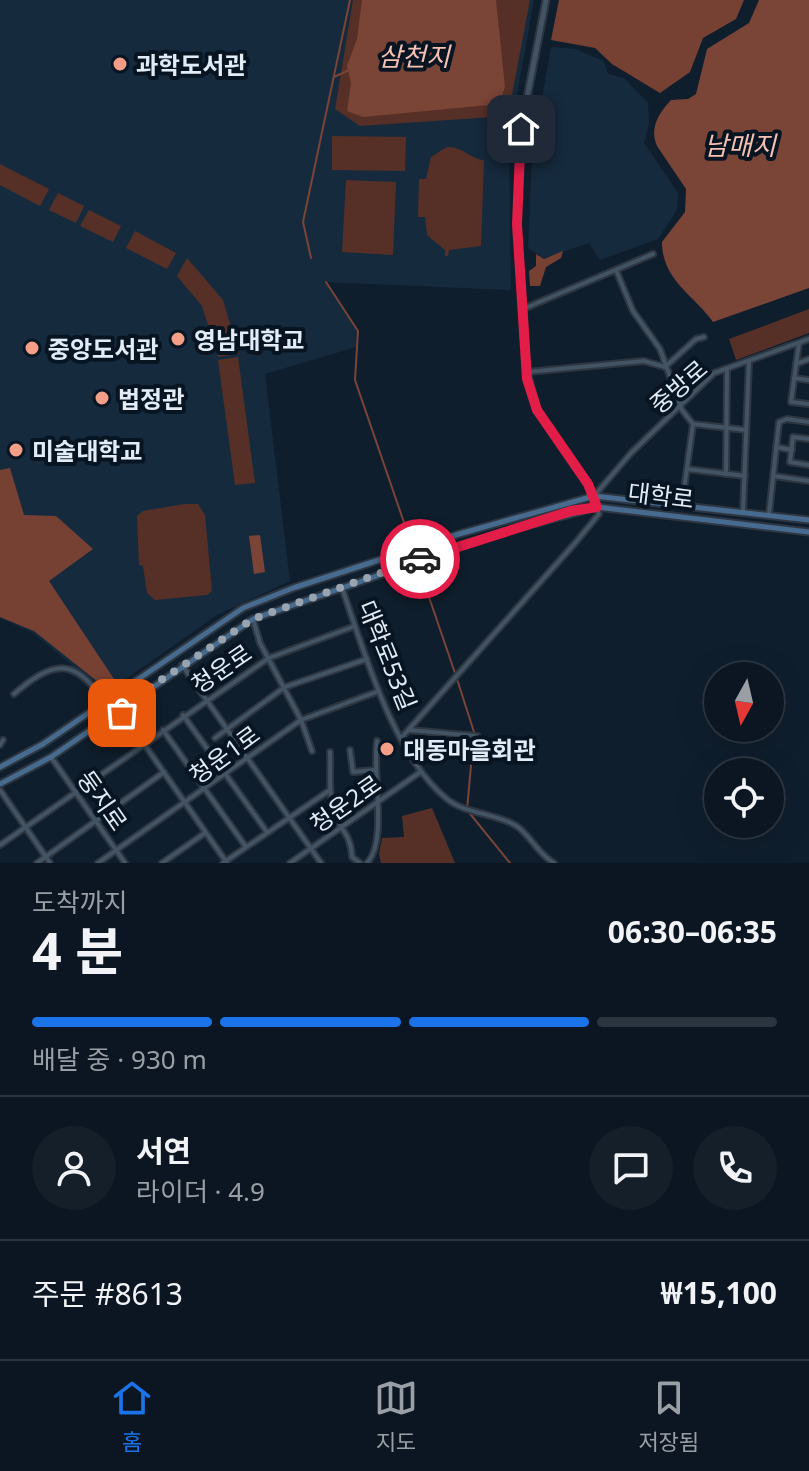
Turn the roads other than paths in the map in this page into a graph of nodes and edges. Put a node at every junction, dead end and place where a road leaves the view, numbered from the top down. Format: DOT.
graph roads {
  1 [pos="546,0"];
  2 [pos="653,254"];
  3 [pos="616,270"];
  4 [pos="523,309"];
  5 [pos="704,337"];
  6 [pos="809,339"];
  7 [pos="799,343"];
  8 [pos="809,359"];
  9 [pos="749,361"];
  10 [pos="796,364"];
  11 [pos="665,367"];
  12 [pos="727,369"];
  13 [pos="527,372"];
  14 [pos="794,378"];
  15 [pos="809,380"];
  16 [pos="681,404"];
  17 [pos="809,404"];
  18 [pos="809,422"];
  19 [pos="693,424"];
  20 [pos="726,428"];
  21 [pos="746,430"];
  22 [pos="809,439"];
  23 [pos="776,447"];
  24 [pos="792,450"];
  25 [pos="809,465"];
  26 [pos="687,469"];
  27 [pos="726,474"];
  28 [pos="745,476"];
  29 [pos="774,476"];
  30 [pos="809,481"];
  31 [pos="594,496"];
  32 [pos="682,504"];
  33 [pos="597,507"];
  34 [pos="743,511"];
  35 [pos="769,514"];
  36 [pos="809,517"];
  37 [pos="809,532"];
  38 [pos="341,586"];
  39 [pos="253,619"];
  40 [pos="355,626"];
  41 [pos="269,658"];
  42 [pos="367,659"];
  43 [pos="182,665"];
  44 [pos="285,687"];
  45 [pos="379,691"];
  46 [pos="14,694"];
  47 [pos="206,699"];
  48 [pos="104,701"];
  49 [pos="119,708"];
  50 [pos="183,715"];
  51 [pos="301,720"];
  52 [pos="227,729"];
  53 [pos="163,730"];
  54 [pos="409,730"];
  55 [pos="474,736"];
  56 [pos="402,737"];
  57 [pos="215,738"];
  58 [pos="377,741"];
  59 [pos="144,743"];
  60 [pos="350,750"];
  61 [pos="312,751"];
  62 [pos="330,752"];
  63 [pos="51,757"];
  64 [pos="248,759"];
  65 [pos="0,767"];
  66 [pos="375,770"];
  67 [pos="164,772"];
  68 [pos="420,773"];
  69 [pos="226,774"];
  70 [pos="0,784"];
  71 [pos="205,789"];
  72 [pos="0,790"];
  73 [pos="330,790"];
  74 [pos="76,792"];
  75 [pos="375,803"];
  76 [pos="185,804"];
  77 [pos="289,817"];
  78 [pos="95,821"];
  79 [pos="341,826"];
  80 [pos="25,828"];
  81 [pos="267,832"];
  82 [pos="205,833"];
  83 [pos="0,845"];
  84 [pos="246,847"];
  85 [pos="311,848"];
  86 [pos="116,851"];
  87 [pos="45,856"];
  88 [pos="225,862"];
  89 [pos="37,863"];
  90 [pos="50,863"];
  91 [pos="98,863"];
  92 [pos="125,863"];
  93 [pos="162,863"];
  94 [pos="290,863"];
  95 [pos="321,863"];
  96 [pos="360,863"];
  97 [pos="367,863"];
  98 [pos="554,863"];
  1 -- 4 [label="street"];
  2 -- 3 [label="street"];
  3 -- 4 [label="street"];
  3 -- 11 [label="street"];
  4 -- 13 [label="street"];
  5 -- 11 [label="street"];
  6 -- 7 [label="street, 중방로"];
  7 -- 9 [label="street, 중방로"];
  7 -- 10 [label="street"];
  8 -- 10 [label="street"];
  9 -- 12 [label="street, 중방로"];
  9 -- 21 [label="street"];
  10 -- 14 [label="street"];
  11 -- 13 [label="street"];
  11 -- 16 [label="street"];
  12 -- 16 [label="street, 중방로"];
  12 -- 20 [label="street"];
  13 -- 31 [label="street"];
  14 -- 15 [label="street"];
  14 -- 17 [label="street"];
  16 -- 19 [label="street"];
  16 -- 31 [label="street, 중방로"];
  18 -- 23 [label="street"];
  19 -- 20 [label="street"];
  19 -- 26 [label="street"];
  20 -- 21 [label="street"];
  20 -- 27 [label="street"];
  21 -- 28 [label="street"];
  22 -- 24 [label="street"];
  23 -- 24 [label="street"];
  23 -- 29 [label="street"];
  24 -- 25 [label="street"];
  26 -- 27 [label="street"];
  26 -- 32 [label="street"];
  27 -- 28 [label="street"];
  28 -- 34 [label="street"];
  29 -- 30 [label="street"];
  29 -- 35 [label="street"];
  31 -- 32 [label="main road"];
  31 -- 33 [label="street"];
  31 -- 48 [label="main road"];
  32 -- 34 [label="main road"];
  33 -- 37 [label="main road, 대학로"];
  33 -- 38 [label="main road, 대학로"];
  33 -- 54 [label="street"];
  34 -- 35 [label="main road"];
  35 -- 36 [label="main road"];
  38 -- 39 [label="main road, 대학로"];
  38 -- 40 [label="street, 대학로53길"];
  39 -- 41 [label="street"];
  39 -- 43 [label="main road, 대학로"];
  40 -- 41 [label="street, 청운로"];
  40 -- 42 [label="street, 대학로53길"];
  41 -- 44 [label="street"];
  41 -- 47 [label="street, 청운로"];
  42 -- 44 [label="street"];
  42 -- 45 [label="street, 대학로53길"];
  43 -- 47 [label="street"];
  43 -- 49 [label="main road, 대학로"];
  44 -- 51 [label="street"];
  44 -- 52 [label="street"];
  45 -- 51 [label="street, 청운1로"];
  45 -- 56 [label="street, 대학로53길"];
  46 -- 48 [label="street"];
  47 -- 50 [label="street, 청운로"];
  47 -- 52 [label="street"];
  48 -- 65 [label="main road"];
  49 -- 59 [label="street"];
  49 -- 63 [label="main road, 대학로"];
  50 -- 53 [label="street, 청운로"];
  50 -- 69 [label="street"];
  51 -- 61 [label="street"];
  51 -- 64 [label="street, 청운1로"];
  52 -- 57 [label="street"];
  52 -- 64 [label="street"];
  53 -- 59 [label="street, 청운로"];
  53 -- 71 [label="street"];
  54 -- 55 [label="street"];
  54 -- 56 [label="street"];
  56 -- 68 [label="street, 대학로53길"];
  58 -- 66 [label="street"];
  59 -- 67 [label="street"];
  59 -- 74 [label="street, 청운로"];
  60 -- 66 [label="street"];
  62 -- 73 [label="street"];
  63 -- 70 [label="main road, 대학로"];
  63 -- 74 [label="street, 둥지로"];
  64 -- 69 [label="street, 청운1로"];
  64 -- 77 [label="street"];
  66 -- 75 [label="street"];
  67 -- 76 [label="street"];
  67 -- 78 [label="street"];
  68 -- 75 [label="street, 청운2로"];
  68 -- 98 [label="street, 대학로53길"];
  69 -- 71 [label="street, 청운1로"];
  69 -- 81 [label="street"];
  71 -- 76 [label="street, 청운1로"];
  71 -- 84 [label="street"];
  72 -- 80 [label="street"];
  73 -- 77 [label="street"];
  73 -- 79 [label="street"];
  74 -- 78 [label="street, 둥지로"];
  74 -- 80 [label="street, 청운로"];
  75 -- 79 [label="street, 청운2로"];
  75 -- 97 [label="street"];
  76 -- 82 [label="street"];
  76 -- 86 [label="street, 청운1로"];
  77 -- 81 [label="street"];
  77 -- 85 [label="street"];
  78 -- 86 [label="street, 둥지로"];
  78 -- 87 [label="street"];
  79 -- 85 [label="street, 청운2로"];
  79 -- 96 [label="street"];
  80 -- 83 [label="street, 청운로"];
  80 -- 87 [label="street"];
  81 -- 84 [label="street"];
  82 -- 88 [label="street"];
  82 -- 93 [label="street"];
  84 -- 88 [label="street"];
  85 -- 94 [label="street, 청운2로"];
  85 -- 95 [label="street"];
  86 -- 91 [label="street, 청운1로"];
  86 -- 92 [label="street, 둥지로"];
  87 -- 89 [label="street"];
  87 -- 90 [label="street"];
}
